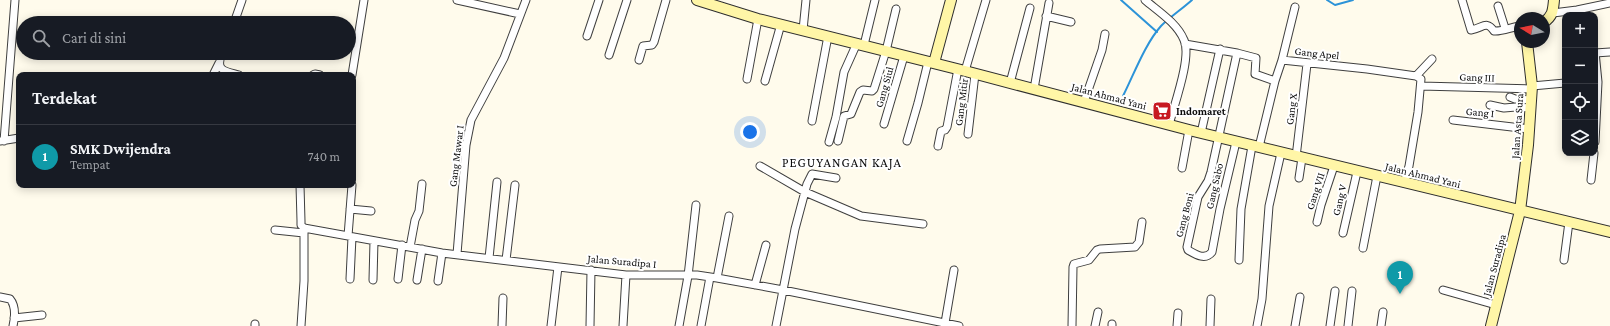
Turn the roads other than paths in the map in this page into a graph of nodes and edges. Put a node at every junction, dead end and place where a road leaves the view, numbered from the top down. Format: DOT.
graph roads {
  1 [pos="15,0"];
  2 [pos="242,0"];
  3 [pos="364,0"];
  4 [pos="457,0"];
  5 [pos="526,0"];
  6 [pos="599,0"];
  7 [pos="627,0"];
  8 [pos="666,0"];
  9 [pos="697,0"];
  10 [pos="806,0"];
  11 [pos="875,0"];
  12 [pos="951,0"];
  13 [pos="986,0"];
  14 [pos="1145,0"];
  15 [pos="1462,0"];
  16 [pos="1554,0"];
  17 [pos="1049,3"];
  18 [pos="1610,3"];
  19 [pos="1498,6"];
  20 [pos="1295,7"];
  21 [pos="1030,8"];
  22 [pos="896,9"];
  23 [pos="1590,11"];
  24 [pos="1553,13"];
  25 [pos="520,14"];
  26 [pos="236,16"];
  27 [pos="1046,16"];
  28 [pos="1550,17"];
  29 [pos="758,19"];
  30 [pos="1071,22"];
  31 [pos="781,24"];
  32 [pos="1514,27"];
  33 [pos="1505,28"];
  34 [pos="803,30"];
  35 [pos="1105,34"];
  36 [pos="587,36"];
  37 [pos="828,36"];
  38 [pos="860,44"];
  39 [pos="1186,44"];
  40 [pos="1528,48"];
  41 [pos="1220,49"];
  42 [pos="356,50"];
  43 [pos="886,51"];
  44 [pos="1610,52"];
  45 [pos="1237,53"];
  46 [pos="1598,53"];
  47 [pos="609,55"];
  48 [pos="904,56"];
  49 [pos="1432,59"];
  50 [pos="220,60"];
  51 [pos="354,60"];
  52 [pos="639,60"];
  53 [pos="1282,60"];
  54 [pos="219,63"];
  55 [pos="931,63"];
  56 [pos="1307,64"];
  57 [pos="961,70"];
  58 [pos="214,72"];
  59 [pos="229,72"];
  60 [pos="352,72"];
  61 [pos="975,74"];
  62 [pos="1416,76"];
  63 [pos="747,79"];
  64 [pos="765,81"];
  65 [pos="1274,81"];
  66 [pos="1010,83"];
  67 [pos="1562,83"];
  68 [pos="1596,84"];
  69 [pos="1421,86"];
  70 [pos="1532,87"];
  71 [pos="1034,89"];
  72 [pos="1510,97"];
  73 [pos="1084,102"];
  74 [pos="1531,104"];
  75 [pos="1490,106"];
  76 [pos="1453,120"];
  77 [pos="1595,120"];
  78 [pos="812,121"];
  79 [pos="884,124"];
  80 [pos="1169,125"];
  81 [pos="1529,129"];
  82 [pos="1189,130"];
  83 [pos="1201,133"];
  84 [pos="968,134"];
  85 [pos="16,139"];
  86 [pos="1218,140"];
  87 [pos="2,141"];
  88 [pos="907,141"];
  89 [pos="829,142"];
  90 [pos="838,142"];
  91 [pos="1236,142"];
  92 [pos="938,146"];
  93 [pos="1256,146"];
  94 [pos="1281,153"];
  95 [pos="1594,156"];
  96 [pos="1299,158"];
  97 [pos="760,166"];
  98 [pos="1334,166"];
  99 [pos="1182,168"];
  100 [pos="1357,172"];
  101 [pos="1377,176"];
  102 [pos="836,178"];
  103 [pos="1299,178"];
  104 [pos="1591,180"];
  105 [pos="497,182"];
  106 [pos="1404,183"];
  107 [pos="422,184"];
  108 [pos="516,185"];
  109 [pos="300,188"];
  110 [pos="352,188"];
  111 [pos="805,192"];
  112 [pos="696,205"];
  113 [pos="350,209"];
  114 [pos="1520,211"];
  115 [pos="371,212"];
  116 [pos="729,216"];
  117 [pos="1142,222"];
  118 [pos="1317,222"];
  119 [pos="1569,222"];
  120 [pos="923,224"];
  121 [pos="275,230"];
  122 [pos="304,230"];
  123 [pos="1610,232"];
  124 [pos="1343,233"];
  125 [pos="1215,235"];
  126 [pos="350,237"];
  127 [pos="374,241"];
  128 [pos="402,245"];
  129 [pos="766,245"];
  130 [pos="410,247"];
  131 [pos="1363,248"];
  132 [pos="422,249"];
  133 [pos="442,253"];
  134 [pos="457,254"];
  135 [pos="489,258"];
  136 [pos="506,260"];
  137 [pos="1238,260"];
  138 [pos="1564,260"];
  139 [pos="558,267"];
  140 [pos="591,270"];
  141 [pos="954,270"];
  142 [pos="626,275"];
  143 [pos="688,276"];
  144 [pos="714,277"];
  145 [pos="350,279"];
  146 [pos="398,279"];
  147 [pos="373,280"];
  148 [pos="417,280"];
  149 [pos="438,281"];
  150 [pos="756,286"];
  151 [pos="783,290"];
  152 [pos="1443,290"];
  153 [pos="1335,291"];
  154 [pos="1352,291"];
  155 [pos="0,297"];
  156 [pos="1300,297"];
  157 [pos="503,298"];
  158 [pos="1212,299"];
  159 [pos="1496,305"];
  160 [pos="1098,312"];
  161 [pos="1383,312"];
  162 [pos="1178,313"];
  163 [pos="42,315"];
  164 [pos="14,322"];
  165 [pos="924,322"];
  166 [pos="945,322"];
  167 [pos="301,326"];
  168 [pos="502,326"];
  169 [pos="551,326"];
  170 [pos="590,326"];
  171 [pos="623,326"];
  172 [pos="679,326"];
  173 [pos="701,326"];
  174 [pos="776,326"];
  175 [pos="959,326"];
  176 [pos="1072,326"];
  177 [pos="1095,326"];
  178 [pos="1177,326"];
  179 [pos="1210,326"];
  180 [pos="1257,326"];
  181 [pos="1294,326"];
  182 [pos="1330,326"];
  183 [pos="1348,326"];
  184 [pos="1381,326"];
  185 [pos="1491,326"];
  1 -- 87 [label="street"];
  2 -- 26 [label="street"];
  3 -- 42 [label="street"];
  4 -- 25 [label="street"];
  5 -- 25 [label="street, Gang Mawar I"];
  6 -- 36 [label="street"];
  7 -- 47 [label="street"];
  8 -- 52 [label="street"];
  9 -- 29 [label="main road, Jalan Ahmad Yani"];
  10 -- 34 [label="street"];
  11 -- 38 [label="street"];
  12 -- 55 [label="main road"];
  13 -- 57 [label="street"];
  14 -- 39 [label="street"];
  15 -- 33 [label="street"];
  16 -- 24 [label="main road"];
  17 -- 27 [label="street"];
  18 -- 23 [label="street"];
  19 -- 33 [label="street"];
  20 -- 53 [label="street"];
  21 -- 66 [label="street"];
  22 -- 43 [label="street"];
  23 -- 24 [label="street"];
  24 -- 28 [label="main road"];
  25 -- 134 [label="street, Gang Mawar I"];
  27 -- 30 [label="street"];
  27 -- 71 [label="street"];
  29 -- 31 [label="main road, Jalan Ahmad Yani"];
  29 -- 63 [label="street"];
  31 -- 34 [label="main road, Jalan Ahmad Yani"];
  31 -- 64 [label="street"];
  32 -- 33 [label="street"];
  34 -- 37 [label="main road, Jalan Ahmad Yani"];
  35 -- 73 [label="street"];
  37 -- 38 [label="main road, Jalan Ahmad Yani"];
  37 -- 78 [label="street"];
  38 -- 43 [label="main road, Jalan Ahmad Yani"];
  38 -- 89 [label="street"];
  39 -- 41 [label="street"];
  39 -- 80 [label="street"];
  40 -- 70 [label="main road, Jalan Asta Sura"];
  41 -- 45 [label="street"];
  41 -- 83 [label="street"];
  43 -- 48 [label="main road, Jalan Ahmad Yani"];
  43 -- 90 [label="street"];
  44 -- 46 [label="street"];
  45 -- 65 [label="street"];
  45 -- 86 [label="street"];
  48 -- 55 [label="main road, Jalan Ahmad Yani"];
  48 -- 79 [label="street, Gang Siul"];
  49 -- 62 [label="street"];
  50 -- 54 [label="street"];
  51 -- 60 [label="street"];
  53 -- 56 [label="street, Gang Apel"];
  53 -- 65 [label="street, Gang Apel"];
  54 -- 58 [label="street"];
  54 -- 59 [label="street"];
  55 -- 57 [label="main road, Jalan Ahmad Yani"];
  55 -- 88 [label="street"];
  56 -- 62 [label="street, Gang Apel"];
  56 -- 96 [label="street, Gang X"];
  57 -- 61 [label="main road, Jalan Ahmad Yani"];
  57 -- 92 [label="street"];
  61 -- 66 [label="main road, Jalan Ahmad Yani"];
  61 -- 84 [label="street, Gang Mitir"];
  62 -- 69 [label="street"];
  65 -- 93 [label="street, Gang Apel"];
  66 -- 71 [label="main road, Jalan Ahmad Yani"];
  67 -- 70 [label="street, Gang III"];
  68 -- 77 [label="street"];
  69 -- 70 [label="street, Gang III"];
  69 -- 106 [label="street"];
  70 -- 74 [label="main road, Jalan Asta Sura"];
  71 -- 73 [label="main road, Jalan Ahmad Yani"];
  72 -- 74 [label="street"];
  73 -- 80 [label="main road, Jalan Ahmad Yani"];
  74 -- 75 [label="street"];
  74 -- 81 [label="main road, Jalan Asta Sura"];
  76 -- 81 [label="street, Gang I"];
  80 -- 82 [label="main road, Jalan Ahmad Yani"];
  81 -- 114 [label="main road, Jalan Asta Sura"];
  82 -- 83 [label="main road, Jalan Ahmad Yani"];
  82 -- 99 [label="street"];
  83 -- 86 [label="main road, Jalan Ahmad Yani"];
  85 -- 87 [label="street"];
  86 -- 91 [label="main road, Jalan Ahmad Yani"];
  86 -- 125 [label="street, Gang Boni"];
  91 -- 93 [label="main road, Jalan Ahmad Yani"];
  91 -- 125 [label="street, Gang Sabo"];
  93 -- 94 [label="main road, Jalan Ahmad Yani"];
  93 -- 137 [label="street, Gang Apel"];
  94 -- 96 [label="main road, Jalan Ahmad Yani"];
  94 -- 180 [label="street"];
  95 -- 104 [label="street"];
  96 -- 98 [label="main road, Jalan Ahmad Yani"];
  96 -- 103 [label="street, Gang X"];
  97 -- 111 [label="street"];
  98 -- 100 [label="main road, Jalan Ahmad Yani"];
  98 -- 118 [label="street, Gang VII"];
  100 -- 101 [label="main road, Jalan Ahmad Yani"];
  100 -- 124 [label="street, Gang V"];
  101 -- 106 [label="main road, Jalan Ahmad Yani"];
  101 -- 131 [label="street"];
  102 -- 111 [label="street"];
  105 -- 135 [label="street"];
  106 -- 114 [label="main road, Jalan Ahmad Yani"];
  107 -- 130 [label="street"];
  108 -- 136 [label="street"];
  109 -- 122 [label="street"];
  110 -- 113 [label="street"];
  111 -- 120 [label="street"];
  111 -- 151 [label="street"];
  112 -- 143 [label="street"];
  113 -- 115 [label="street"];
  113 -- 126 [label="street"];
  114 -- 119 [label="main road, Jalan Ahmad Yani"];
  114 -- 159 [label="main road, Jalan Suradipa"];
  116 -- 144 [label="street"];
  117 -- 176 [label="street"];
  119 -- 123 [label="main road, Jalan Ahmad Yani"];
  119 -- 138 [label="street"];
  121 -- 122 [label="street, Jalan Suradipa I"];
  122 -- 126 [label="street, Jalan Suradipa I"];
  122 -- 167 [label="street"];
  126 -- 127 [label="street, Jalan Suradipa I"];
  126 -- 145 [label="street"];
  127 -- 128 [label="street, Jalan Suradipa I"];
  127 -- 147 [label="street"];
  128 -- 130 [label="street, Jalan Suradipa I"];
  128 -- 146 [label="street"];
  129 -- 150 [label="street"];
  130 -- 132 [label="street, Jalan Suradipa I"];
  132 -- 133 [label="street, Jalan Suradipa I"];
  132 -- 148 [label="street"];
  133 -- 134 [label="street, Jalan Suradipa I"];
  133 -- 149 [label="street"];
  134 -- 135 [label="street, Jalan Suradipa I"];
  135 -- 136 [label="street, Jalan Suradipa I"];
  136 -- 139 [label="street, Jalan Suradipa I"];
  139 -- 140 [label="street, Jalan Suradipa I"];
  139 -- 169 [label="street"];
  140 -- 142 [label="street, Jalan Suradipa I"];
  140 -- 170 [label="street"];
  141 -- 166 [label="street"];
  142 -- 143 [label="street, Jalan Suradipa I"];
  142 -- 171 [label="street"];
  143 -- 144 [label="street, Jalan Suradipa I"];
  143 -- 172 [label="street"];
  144 -- 150 [label="street, Jalan Suradipa I"];
  144 -- 173 [label="street"];
  150 -- 151 [label="street, Jalan Suradipa I"];
  151 -- 165 [label="street, Jalan Suradipa I"];
  151 -- 174 [label="street"];
  152 -- 159 [label="street"];
  153 -- 182 [label="street"];
  154 -- 183 [label="street"];
  155 -- 164 [label="street"];
  156 -- 181 [label="street"];
  157 -- 168 [label="street"];
  158 -- 179 [label="street"];
  159 -- 185 [label="main road, Jalan Suradipa"];
  160 -- 177 [label="street"];
  161 -- 184 [label="street"];
  162 -- 178 [label="street"];
  163 -- 164 [label="street"];
  165 -- 166 [label="street, Jalan Suradipa I"];
  166 -- 175 [label="street, Jalan Suradipa I"];
}
